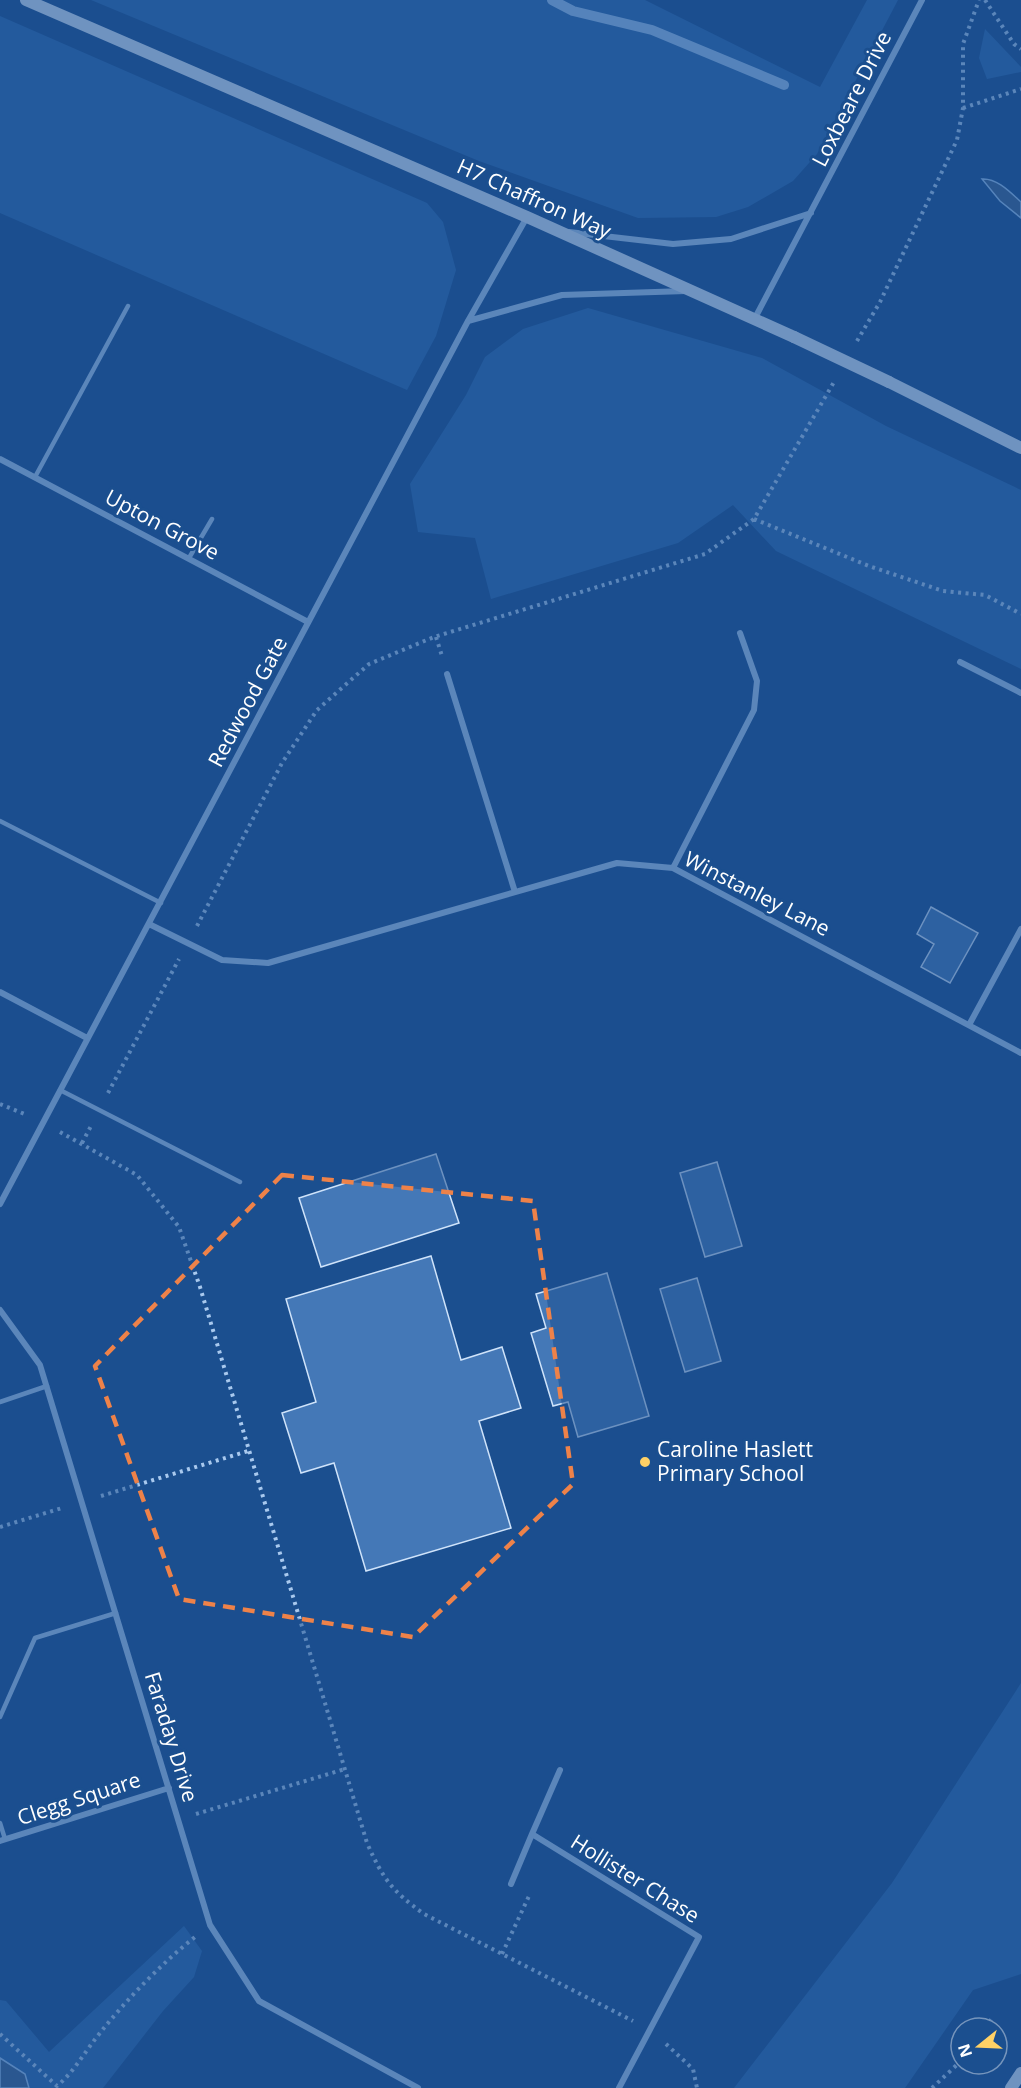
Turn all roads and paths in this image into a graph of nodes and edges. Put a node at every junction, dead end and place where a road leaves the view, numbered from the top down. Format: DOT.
graph roads {
  1 [pos="26,0"];
  2 [pos="922,0"];
  3 [pos="979,0"];
  4 [pos="985,0"];
  5 [pos="1021,49"];
  6 [pos="1021,89"];
  7 [pos="963,108"];
  8 [pos="812,213"];
  9 [pos="527,217"];
  10 [pos="559,231"];
  11 [pos="695,291"];
  12 [pos="128,306"];
  13 [pos="755,318"];
  14 [pos="468,321"];
  15 [pos="856,344"];
  16 [pos="838,375"];
  17 [pos="1021,448"];
  18 [pos="0,459"];
  19 [pos="35,477"];
  20 [pos="212,519"];
  21 [pos="754,519"];
  22 [pos="189,558"];
  23 [pos="1021,614"];
  24 [pos="308,622"];
  25 [pos="741,633"];
  26 [pos="960,662"];
  27 [pos="447,674"];
  28 [pos="1021,693"];
  29 [pos="0,821"];
  30 [pos="674,868"];
  31 [pos="515,892"];
  32 [pos="162,903"];
  33 [pos="149,924"];
  34 [pos="1021,929"];
  35 [pos="187,945"];
  36 [pos="0,992"];
  37 [pos="969,1025"];
  38 [pos="87,1038"];
  39 [pos="1021,1053"];
  40 [pos="60,1090"];
  41 [pos="0,1104"];
  42 [pos="99,1110"];
  43 [pos="43,1124"];
  44 [pos="82,1143"];
  45 [pos="240,1182"];
  46 [pos="0,1204"];
  47 [pos="0,1310"];
  48 [pos="47,1386"];
  49 [pos="0,1402"];
  50 [pos="248,1451"];
  51 [pos="81,1502"];
  52 [pos="0,1527"];
  53 [pos="116,1613"];
  54 [pos="0,1717"];
  55 [pos="345,1769"];
  56 [pos="561,1770"];
  57 [pos="169,1788"];
  58 [pos="179,1820"];
  59 [pos="0,1823"];
  60 [pos="532,1834"];
  61 [pos="3,1840"];
  62 [pos="511,1884"];
  63 [pos="210,1925"];
  64 [pos="502,1954"];
  65 [pos="649,2029"];
  66 [pos="0,2034"];
  67 [pos="949,2072"];
  68 [pos="1021,2073"];
  69 [pos="418,2088"];
  70 [pos="619,2088"];
  71 [pos="697,2088"];
  72 [pos="932,2088"];
  73 [pos="1011,2088"];
  1 -- 9 [label="street, H7 Chaffron Way"];
  2 -- 8 [label="street, Loxbeare Drive"];
  3 -- 7 [label="path"];
  4 -- 5 [label="path"];
  6 -- 7 [label="path"];
  7 -- 15 [label="path"];
  8 -- 10 [label="street"];
  8 -- 13 [label="street, Loxbeare Drive"];
  9 -- 10 [label="street, H7 Chaffron Way"];
  9 -- 14 [label="street, Redwood Gate"];
  10 -- 11 [label="street, H7 Chaffron Way"];
  11 -- 13 [label="street, H7 Chaffron Way"];
  11 -- 14 [label="street"];
  12 -- 19 [label="lane"];
  13 -- 17 [label="street, H7 Chaffron Way, bridge"];
  14 -- 24 [label="street, Redwood Gate"];
  16 -- 21 [label="path"];
  18 -- 19 [label="street, Upton Grove"];
  19 -- 22 [label="street, Upton Grove"];
  20 -- 22 [label="lane"];
  21 -- 23 [label="path"];
  21 -- 35 [label="path"];
  22 -- 24 [label="street, Upton Grove"];
  24 -- 32 [label="street, Redwood Gate"];
  25 -- 30 [label="street"];
  26 -- 28 [label="street"];
  27 -- 31 [label="street"];
  29 -- 32 [label="lane"];
  30 -- 31 [label="street, Winstanley Lane"];
  30 -- 37 [label="street, Winstanley Lane"];
  31 -- 35 [label="street, Winstanley Lane"];
  32 -- 33 [label="street, Redwood Gate"];
  33 -- 35 [label="street, Winstanley Lane"];
  33 -- 38 [label="street, Redwood Gate"];
  34 -- 37 [label="street"];
  35 -- 42 [label="path"];
  36 -- 38 [label="street"];
  37 -- 39 [label="street, Winstanley Lane"];
  38 -- 40 [label="street, Redwood Gate"];
  40 -- 42 [label="lane"];
  40 -- 43 [label="street, Redwood Gate"];
  41 -- 43 [label="path"];
  42 -- 44 [label="path"];
  42 -- 45 [label="lane"];
  43 -- 44 [label="path"];
  43 -- 46 [label="street, Redwood Gate"];
  44 -- 50 [label="path"];
  47 -- 48 [label="street, Faraday Drive"];
  48 -- 49 [label="lane"];
  48 -- 51 [label="street, Faraday Drive"];
  50 -- 51 [label="path"];
  50 -- 55 [label="path"];
  51 -- 52 [label="path"];
  51 -- 53 [label="street, Faraday Drive"];
  53 -- 54 [label="lane"];
  53 -- 57 [label="street, Faraday Drive"];
  55 -- 58 [label="path"];
  55 -- 64 [label="path"];
  56 -- 60 [label="street"];
  57 -- 58 [label="street, Faraday Drive"];
  57 -- 61 [label="street, Clegg Square"];
  58 -- 63 [label="street, Faraday Drive"];
  59 -- 61 [label="lane"];
  60 -- 62 [label="street"];
  60 -- 65 [label="street, Hollister Chase"];
  62 -- 64 [label="path"];
  63 -- 66 [label="path"];
  63 -- 69 [label="street, Faraday Drive"];
  64 -- 65 [label="path"];
  65 -- 70 [label="street, Hollister Chase"];
  65 -- 71 [label="path"];
  67 -- 72 [label="path"];
  68 -- 73 [label="street"];
}
